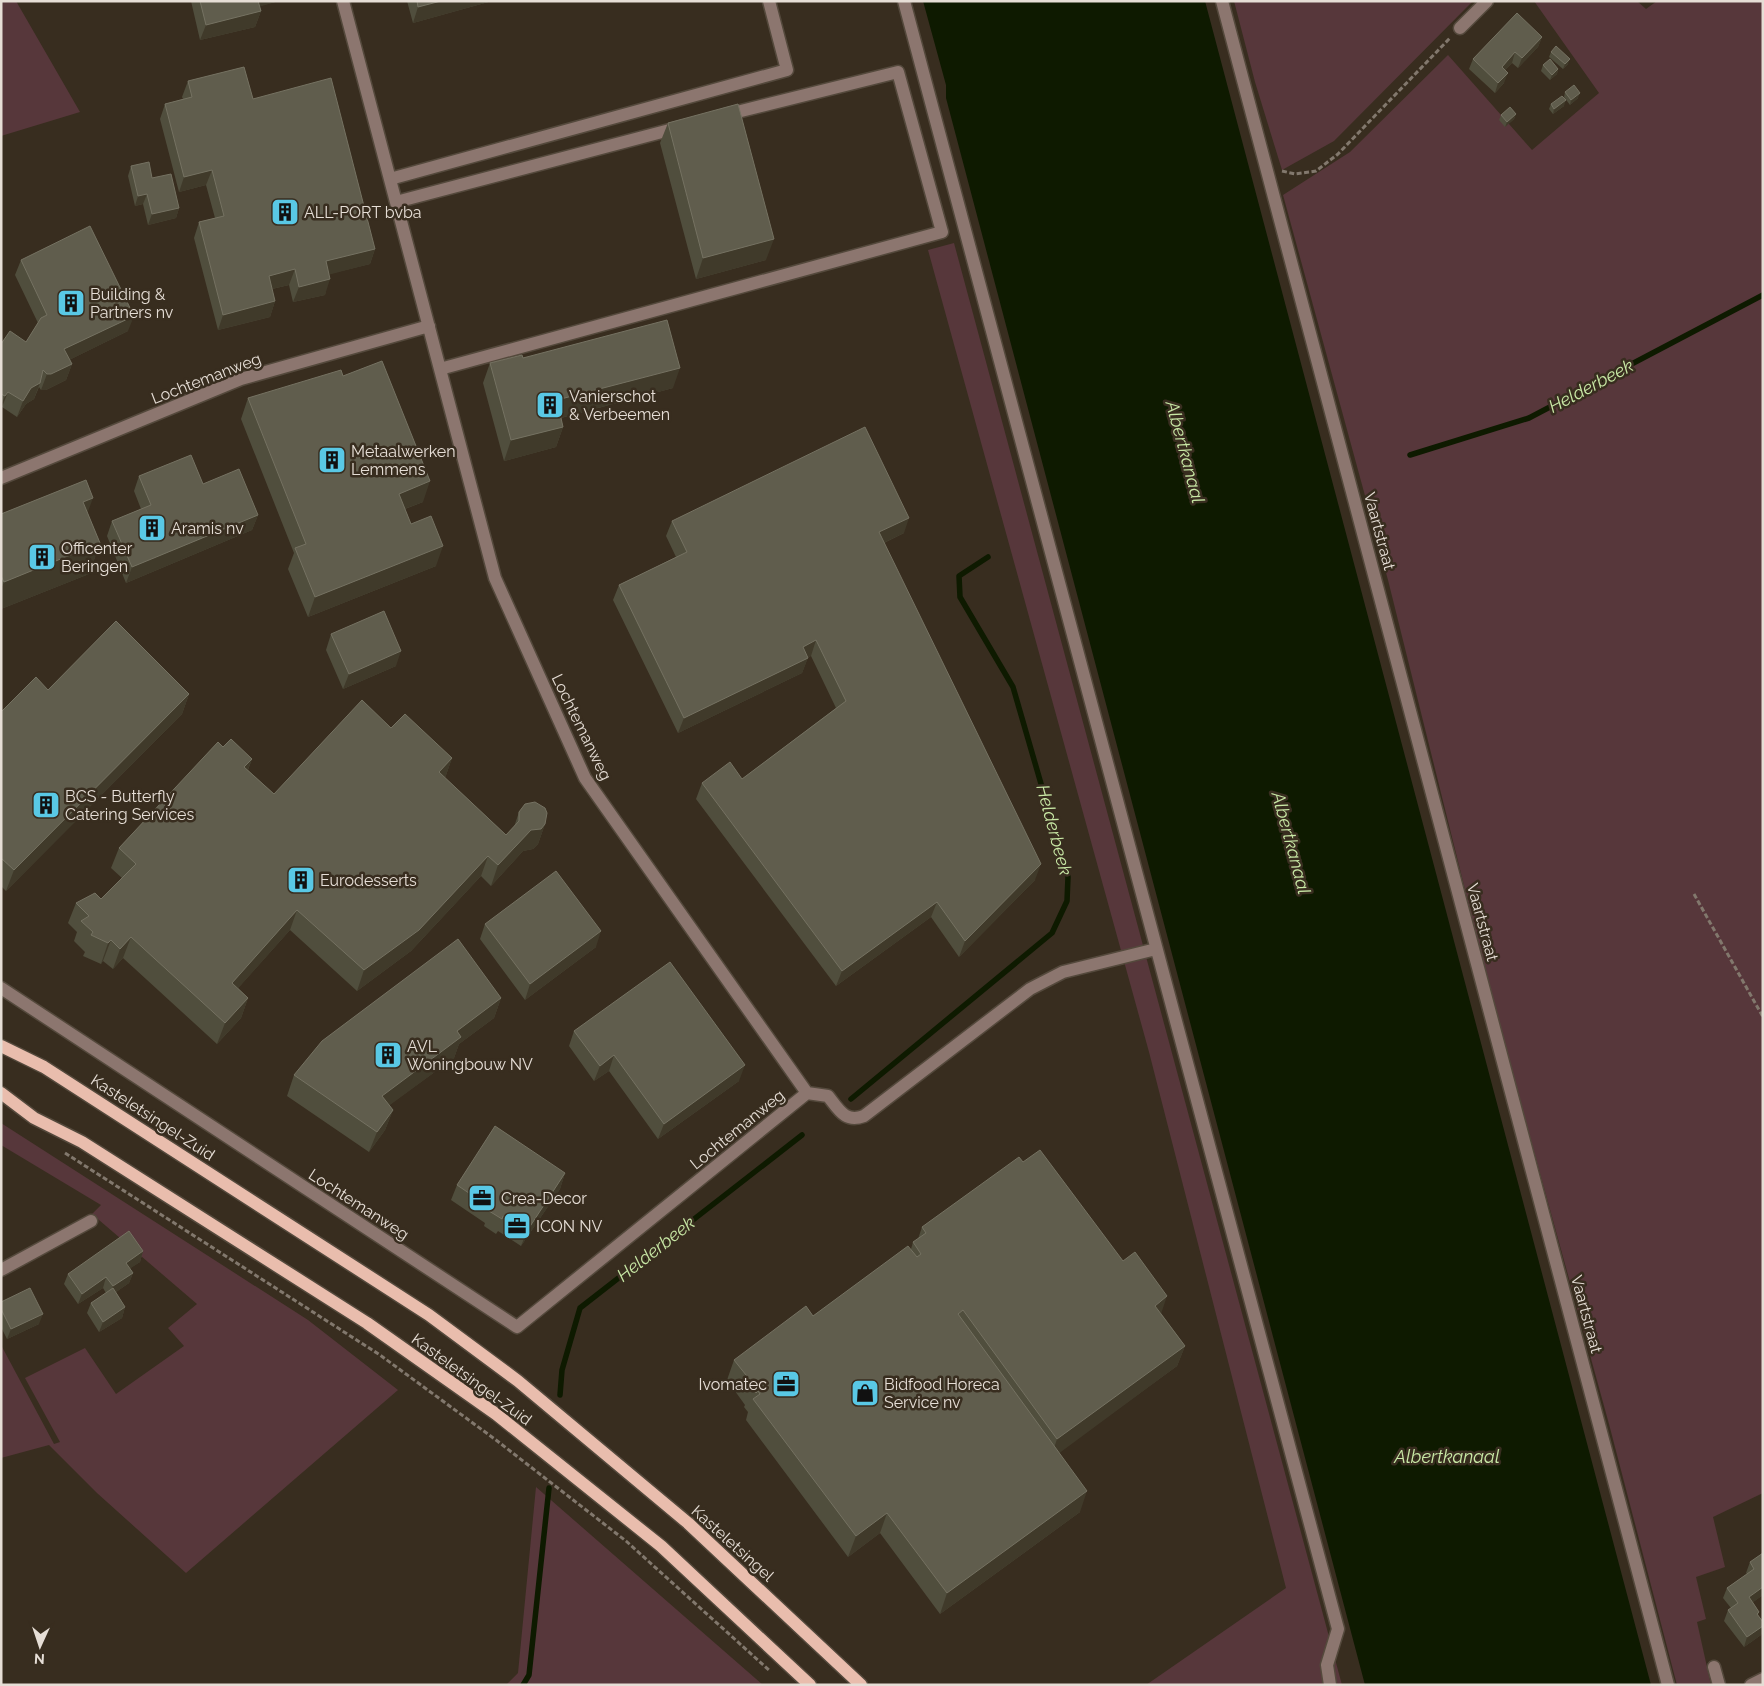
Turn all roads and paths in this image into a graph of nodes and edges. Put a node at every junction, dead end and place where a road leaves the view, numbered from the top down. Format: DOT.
graph roads {
  1 [pos="343,1"];
  2 [pos="769,1"];
  3 [pos="904,1"];
  4 [pos="1222,1"];
  5 [pos="1486,1"];
  6 [pos="1460,28"];
  7 [pos="712,119"];
  8 [pos="695,124"];
  9 [pos="1267,168"];
  10 [pos="390,179"];
  11 [pos="396,202"];
  12 [pos="429,326"];
  13 [pos="440,369"];
  14 [pos="1,478"];
  15 [pos="1694,894"];
  16 [pos="1156,949"];
  17 [pos="1,988"];
  18 [pos="1763,1017"];
  19 [pos="1,1046"];
  20 [pos="1,1093"];
  21 [pos="807,1093"];
  22 [pos="64,1152"];
  23 [pos="90,1221"];
  24 [pos="1,1270"];
  25 [pos="577,1431"];
  26 [pos="1714,1667"];
  27 [pos="774,1674"];
  28 [pos="1763,1679"];
  29 [pos="810,1685"];
  30 [pos="861,1685"];
  31 [pos="1330,1685"];
  32 [pos="1668,1685"];
  33 [pos="1719,1685"];
  34 [pos="1751,1685"];
  1 -- 10 [label="street, Lochtemanweg"];
  2 -- 10 [label="street"];
  3 -- 16 [label="street"];
  4 -- 9 [label="street, Vaartstraat"];
  5 -- 6 [label="street"];
  6 -- 9 [label="path"];
  7 -- 13 [label="street"];
  8 -- 11 [label="street"];
  9 -- 32 [label="street, Vaartstraat"];
  10 -- 11 [label="street, Lochtemanweg"];
  11 -- 12 [label="street, Lochtemanweg"];
  12 -- 13 [label="street, Lochtemanweg"];
  12 -- 14 [label="street, Lochtemanweg"];
  13 -- 21 [label="street, Lochtemanweg"];
  15 -- 18 [label="path"];
  16 -- 21 [label="street"];
  16 -- 31 [label="street"];
  17 -- 21 [label="street, Lochtemanweg"];
  19 -- 25 [label="main road, Kasteletsingel-Zuid"];
  20 -- 29 [label="main road, Kasteletsingel-Zuid"];
  22 -- 27 [label="path"];
  23 -- 24 [label="street"];
  25 -- 30 [label="main road, Kasteletsingel"];
  26 -- 33 [label="street"];
  28 -- 34 [label="street"];
}
